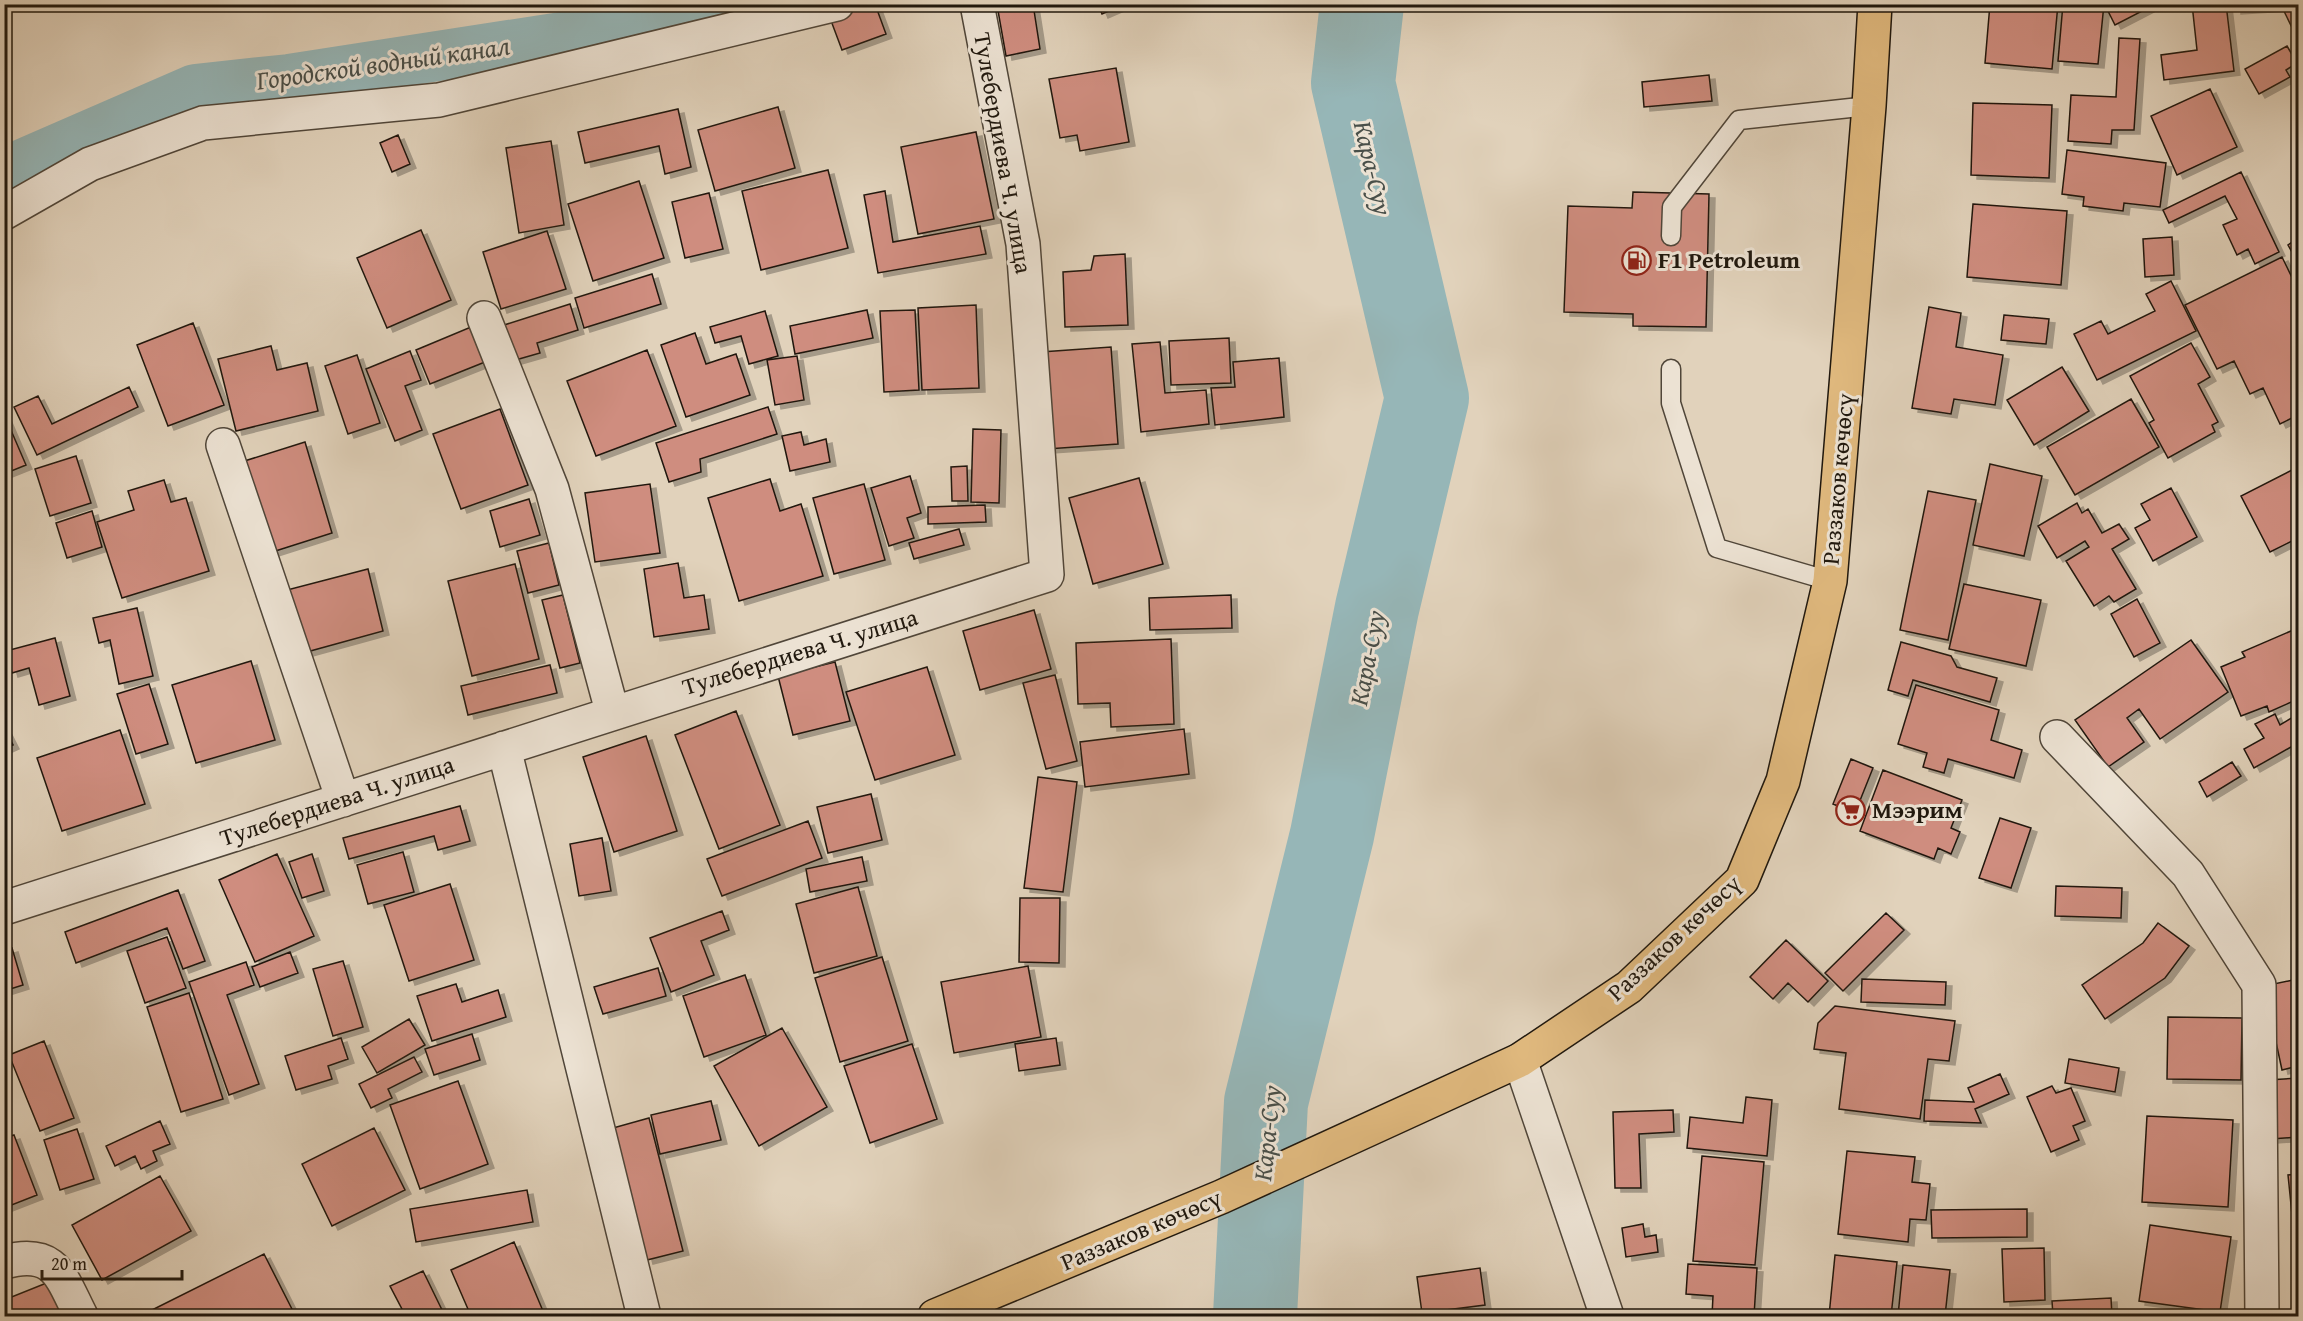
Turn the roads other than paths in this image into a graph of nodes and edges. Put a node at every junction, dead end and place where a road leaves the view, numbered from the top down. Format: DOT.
graph roads {
  1 [pos="837,4"];
  2 [pos="977,4"];
  3 [pos="1875,4"];
  4 [pos="1869,106"];
  5 [pos="4,213"];
  6 [pos="1671,236"];
  7 [pos="484,318"];
  8 [pos="1671,369"];
  9 [pos="223,445"];
  10 [pos="1830,581"];
  11 [pos="612,711"];
  12 [pos="2057,737"];
  13 [pos="504,748"];
  14 [pos="343,800"];
  15 [pos="4,908"];
  16 [pos="1520,1060"];
  17 [pos="4,1262"];
  18 [pos="81,1317"];
  19 [pos="644,1317"];
  20 [pos="934,1317"];
  21 [pos="1607,1317"];
  22 [pos="2262,1317"];
  1 -- 5 [label="street"];
  2 -- 11 [label="street, Тулебердиева Ч. улица"];
  3 -- 4 [label="highway, Раззаков көчөсү"];
  4 -- 6 [label="lane"];
  4 -- 10 [label="highway, Раззаков көчөсү"];
  7 -- 11 [label="street"];
  8 -- 10 [label="lane"];
  9 -- 14 [label="street"];
  10 -- 16 [label="highway, Раззаков көчөсү"];
  11 -- 13 [label="street, Тулебердиева Ч. улица"];
  12 -- 22 [label="street"];
  13 -- 14 [label="street, Тулебердиева Ч. улица"];
  13 -- 19 [label="street"];
  14 -- 15 [label="street, Тулебердиева Ч. улица"];
  16 -- 20 [label="highway, Раззаков көчөсү"];
  16 -- 21 [label="street"];
  17 -- 18 [label="street"];
}
